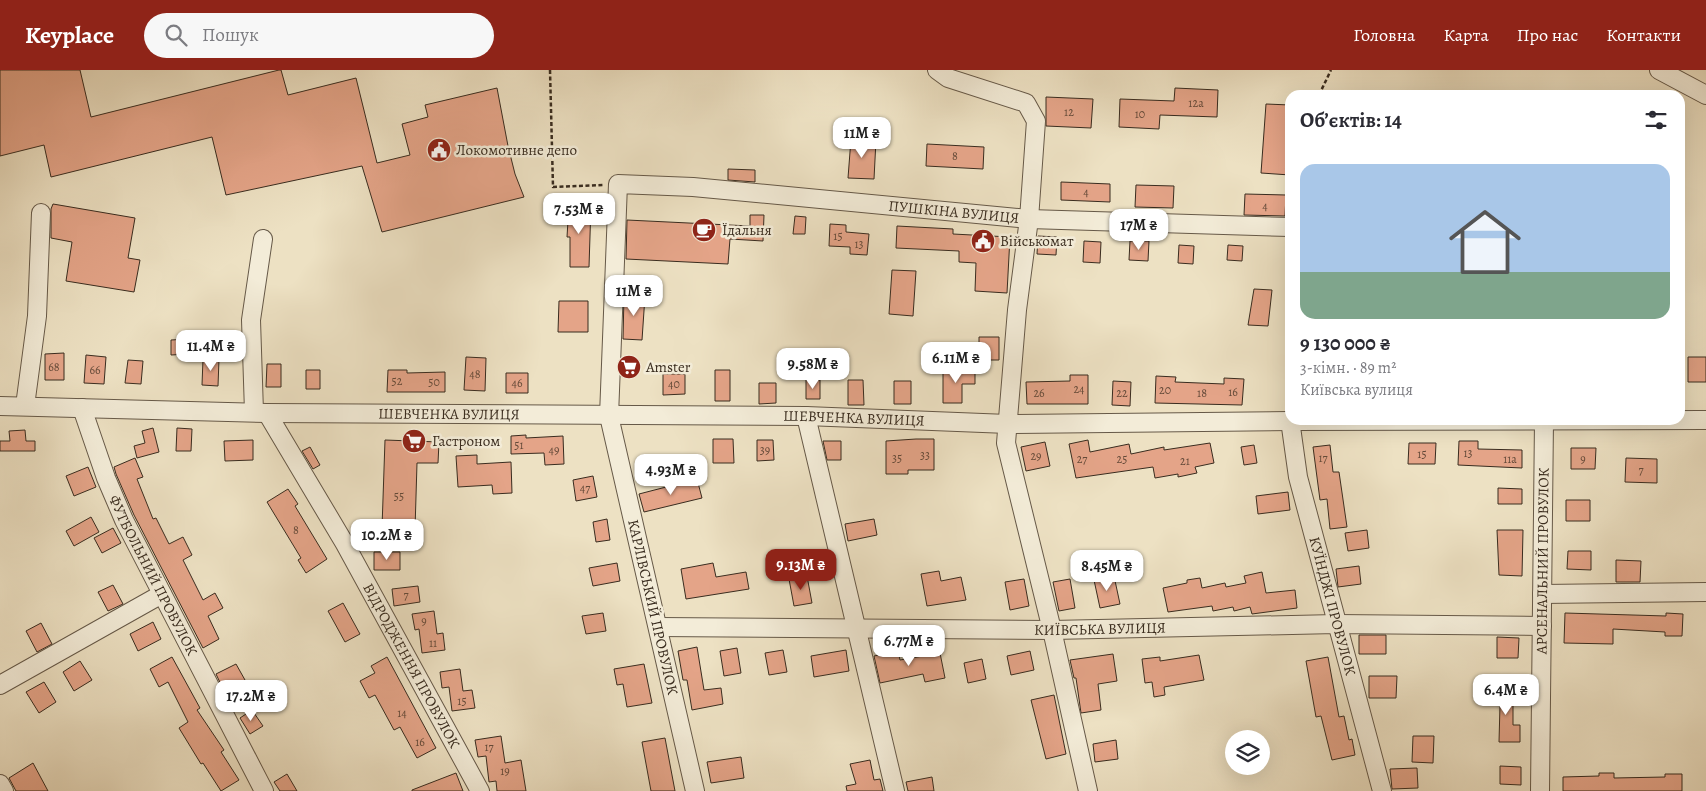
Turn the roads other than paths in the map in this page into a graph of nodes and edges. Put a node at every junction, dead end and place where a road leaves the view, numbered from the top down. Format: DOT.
graph roads {
  1 [pos="937,70"];
  2 [pos="1659,70"];
  3 [pos="1706,95"];
  4 [pos="618,184"];
  5 [pos="41,214"];
  6 [pos="1028,219"];
  7 [pos="1285,227"];
  8 [pos="263,239"];
  9 [pos="0,406"];
  10 [pos="25,406"];
  11 [pos="82,408"];
  12 [pos="260,412"];
  13 [pos="610,416"];
  14 [pos="806,416"];
  15 [pos="1285,420"];
  16 [pos="1685,420"];
  17 [pos="1706,420"];
  18 [pos="1008,424"];
  19 [pos="1291,425"];
  20 [pos="1544,425"];
  21 [pos="1706,592"];
  22 [pos="162,594"];
  23 [pos="1542,594"];
  24 [pos="1336,624"];
  25 [pos="1542,626"];
  26 [pos="658,627"];
  27 [pos="858,627"];
  28 [pos="1052,630"];
  29 [pos="0,685"];
  30 [pos="0,784"];
  31 [pos="4,791"];
  32 [pos="264,791"];
  33 [pos="480,791"];
  34 [pos="695,791"];
  35 [pos="895,791"];
  36 [pos="1088,791"];
  37 [pos="1382,791"];
  38 [pos="1540,791"];
  1 -- 6 [label="street"];
  2 -- 3 [label="street"];
  4 -- 6 [label="street, ПУШКІНА ВУЛИЦЯ"];
  4 -- 13 [label="street, КАРЛІВСЬКИЙ ПРОВУЛОК"];
  5 -- 10 [label="street"];
  6 -- 7 [label="street, ПУШКІНА ВУЛИЦЯ"];
  6 -- 18 [label="street"];
  8 -- 12 [label="street"];
  9 -- 10 [label="street, ШЕВЧЕНКА ВУЛИЦЯ"];
  10 -- 11 [label="street, ШЕВЧЕНКА ВУЛИЦЯ"];
  11 -- 12 [label="street, ШЕВЧЕНКА ВУЛИЦЯ"];
  11 -- 22 [label="street, ФУТБОЛЬНИЙ ПРОВУЛОК"];
  12 -- 13 [label="street, ШЕВЧЕНКА ВУЛИЦЯ"];
  12 -- 33 [label="street, ВІДРОДЖЕННЯ ПРОВУЛОК"];
  13 -- 14 [label="street, ШЕВЧЕНКА ВУЛИЦЯ"];
  13 -- 26 [label="street, КАРЛІВСЬКИЙ ПРОВУЛОК"];
  14 -- 18 [label="street, ШЕВЧЕНКА ВУЛИЦЯ"];
  14 -- 27 [label="street"];
  15 -- 18 [label="street, ШЕВЧЕНКА ВУЛИЦЯ"];
  16 -- 17 [label="street, ШЕВЧЕНКА ВУЛИЦЯ"];
  18 -- 28 [label="street"];
  19 -- 24 [label="street, КУЇНДЖІ ПРОВУЛОК"];
  20 -- 23 [label="street, АРСЕНАЛЬНИЙ ПРОВУЛОК"];
  21 -- 23 [label="street"];
  22 -- 29 [label="street"];
  22 -- 32 [label="street, ФУТБОЛЬНИЙ ПРОВУЛОК"];
  23 -- 25 [label="street, АРСЕНАЛЬНИЙ ПРОВУЛОК"];
  24 -- 25 [label="street, КИЇВСЬКА ВУЛИЦЯ"];
  24 -- 28 [label="street, КИЇВСЬКА ВУЛИЦЯ"];
  24 -- 37 [label="street, КУЇНДЖІ ПРОВУЛОК"];
  25 -- 38 [label="street, АРСЕНАЛЬНИЙ ПРОВУЛОК"];
  26 -- 27 [label="street, КИЇВСЬКА ВУЛИЦЯ"];
  26 -- 34 [label="street, КАРЛІВСЬКИЙ ПРОВУЛОК"];
  27 -- 28 [label="street, КИЇВСЬКА ВУЛИЦЯ"];
  27 -- 35 [label="street"];
  28 -- 36 [label="street"];
  30 -- 31 [label="street"];
}
